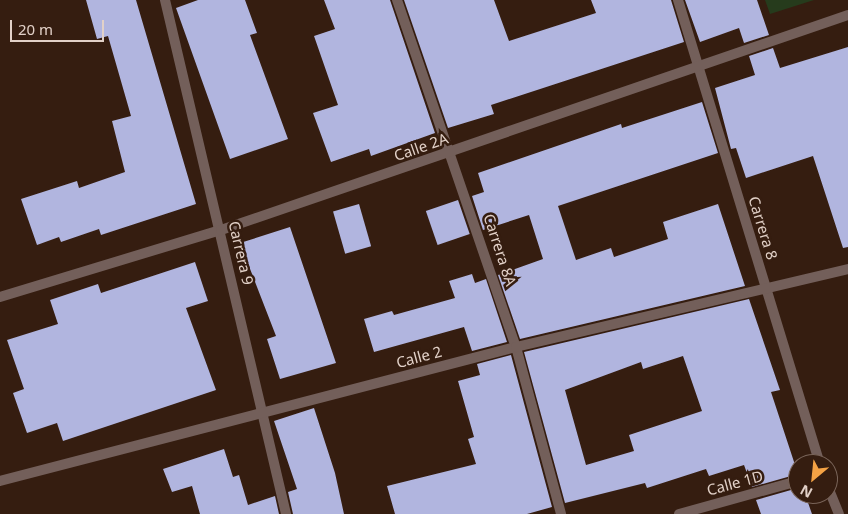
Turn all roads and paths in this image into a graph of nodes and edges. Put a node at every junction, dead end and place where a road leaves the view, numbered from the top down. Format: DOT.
graph roads {
  1 [pos="164,0"];
  2 [pos="398,0"];
  3 [pos="678,0"];
  4 [pos="848,15"];
  5 [pos="698,68"];
  6 [pos="452,153"];
  7 [pos="221,230"];
  8 [pos="848,269"];
  9 [pos="766,288"];
  10 [pos="0,297"];
  11 [pos="516,347"];
  12 [pos="261,414"];
  13 [pos="817,454"];
  14 [pos="0,481"];
  15 [pos="788,485"];
  16 [pos="286,514"];
  17 [pos="561,514"];
  18 [pos="679,514"];
  1 -- 7 [label="street, Carrera 9"];
  2 -- 6 [label="street, Carrera 8A"];
  3 -- 5 [label="street, Carrera 8"];
  4 -- 5 [label="street, Calle 2A"];
  5 -- 6 [label="street, Calle 2A"];
  5 -- 9 [label="street, Carrera 8"];
  6 -- 7 [label="street, Calle 2A"];
  6 -- 11 [label="street, Carrera 8A"];
  7 -- 10 [label="street, Calle 2A"];
  7 -- 12 [label="street, Carrera 9"];
  8 -- 9 [label="street, Calle 2"];
  9 -- 11 [label="street, Calle 2"];
  9 -- 13 [label="street, Carrera 8"];
  11 -- 12 [label="street, Calle 2"];
  11 -- 17 [label="street, Carrera 8A"];
  12 -- 14 [label="street, Calle 2"];
  12 -- 16 [label="street, Carrera 9"];
  15 -- 18 [label="street, Calle 1D"];
}
